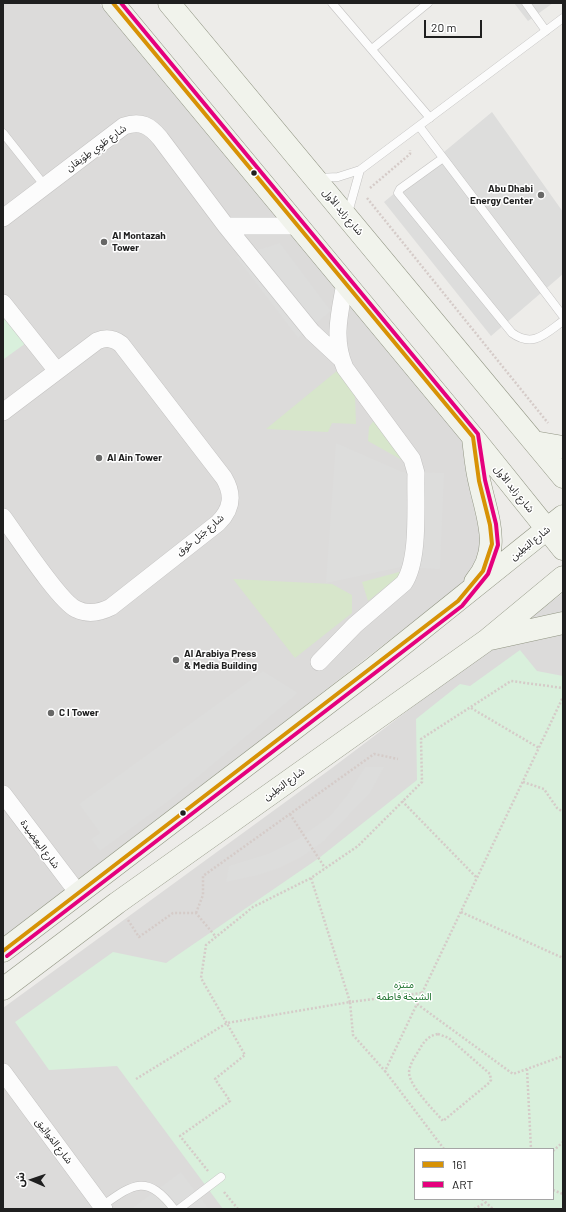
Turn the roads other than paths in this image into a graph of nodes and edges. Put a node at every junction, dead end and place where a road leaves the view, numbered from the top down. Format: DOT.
graph roads {
  1 [pos="113,3"];
  2 [pos="169,3"];
  3 [pos="332,3"];
  4 [pos="428,3"];
  5 [pos="526,3"];
  6 [pos="563,18"];
  7 [pos="546,31"];
  8 [pos="372,49"];
  9 [pos="430,118"];
  10 [pos="419,126"];
  11 [pos="3,133"];
  12 [pos="443,158"];
  13 [pos="360,170"];
  14 [pos="314,178"];
  15 [pos="45,186"];
  16 [pos="3,218"];
  17 [pos="347,218"];
  18 [pos="226,226"];
  19 [pos="298,226"];
  20 [pos="345,283"];
  21 [pos="3,303"];
  22 [pos="563,316"];
  23 [pos="563,321"];
  24 [pos="340,358"];
  25 [pos="57,371"];
  26 [pos="3,412"];
  27 [pos="473,437"];
  28 [pos="534,442"];
  29 [pos="563,447"];
  30 [pos="563,477"];
  31 [pos="563,516"];
  32 [pos="3,517"];
  33 [pos="546,529"];
  34 [pos="563,549"];
  35 [pos="563,577"];
  36 [pos="458,601"];
  37 [pos="563,623"];
  38 [pos="487,640"];
  39 [pos="319,662"];
  40 [pos="3,794"];
  41 [pos="78,893"];
  42 [pos="3,951"];
  43 [pos="3,990"];
  44 [pos="3,1072"];
  45 [pos="218,1179"];
  46 [pos="103,1208"];
  47 [pos="174,1209"];
  48 [pos="179,1209"];
  1 -- 19 [label="main road, شارع زايد الأول"];
  2 -- 14 [label="main road, شارع زايد الأول"];
  3 -- 8 [label="lane"];
  4 -- 8 [label="lane"];
  5 -- 7 [label="lane"];
  6 -- 7 [label="lane"];
  7 -- 9 [label="lane"];
  8 -- 9 [label="lane"];
  9 -- 10 [label="lane"];
  10 -- 12 [label="lane"];
  10 -- 13 [label="lane"];
  11 -- 15 [label="lane"];
  12 -- 22 [label="lane"];
  12 -- 23 [label="lane"];
  13 -- 14 [label="lane"];
  13 -- 17 [label="lane"];
  14 -- 17 [label="main road, شارع زايد الأول"];
  15 -- 16 [label="street, شارع طَوِي طِوَيقان"];
  15 -- 18 [label="street, شارع طَوِي طِوَيقان"];
  17 -- 28 [label="main road, شارع زايد الأول"];
  18 -- 19 [label="street"];
  18 -- 24 [label="street, شارع طَوِي طِوَيقان"];
  19 -- 20 [label="main road, شارع زايد الأول"];
  20 -- 24 [label="street"];
  20 -- 27 [label="main road, شارع زايد الأول"];
  21 -- 25 [label="street"];
  24 -- 39 [label="street"];
  25 -- 26 [label="street, شارع جَبَل حُوق"];
  25 -- 32 [label="street, شارع جَبَل حُوق"];
  27 -- 33 [label="main road, شارع زايد الأول"];
  27 -- 36 [label="main road"];
  28 -- 29 [label="main road"];
  28 -- 30 [label="main road, شارع زايد الأول"];
  31 -- 33 [label="main road, شارع البَطِين"];
  33 -- 34 [label="main road, شارع زايد الأول"];
  33 -- 36 [label="main road, شارع البَطِين"];
  35 -- 38 [label="main road, شارع البَطِين"];
  36 -- 41 [label="main road, شارع البَطِين"];
  37 -- 38 [label="main road"];
  38 -- 43 [label="main road, شارع البَطِين"];
  40 -- 41 [label="street, شارع اليعِضِيدة"];
  41 -- 42 [label="main road, شارع البَطِين"];
  44 -- 46 [label="street, شارع المَواثِيق"];
  45 -- 48 [label="lane"];
  46 -- 47 [label="lane"];
}
